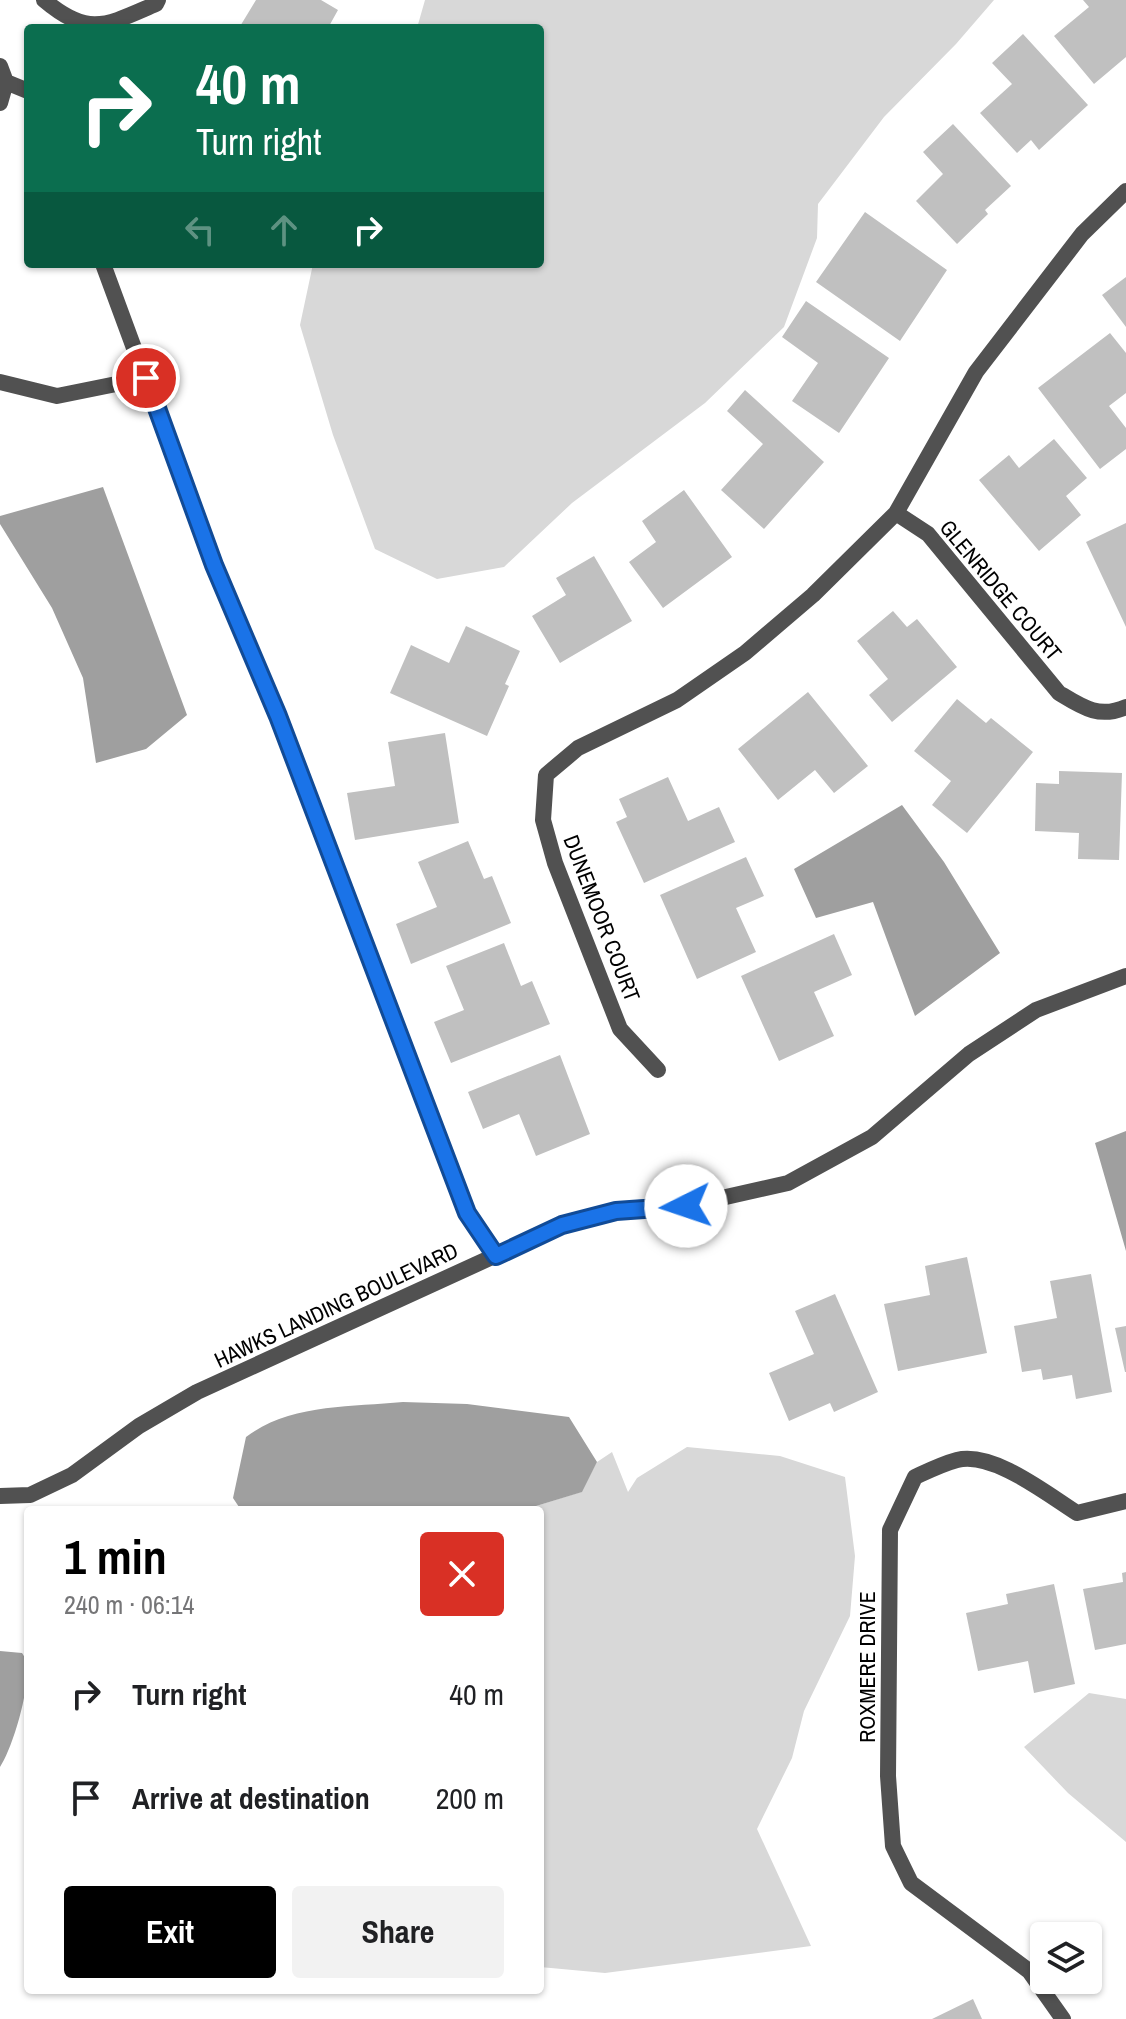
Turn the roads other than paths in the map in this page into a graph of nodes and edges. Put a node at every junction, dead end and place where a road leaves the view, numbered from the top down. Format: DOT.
graph roads {
  1 [pos="44,0"];
  2 [pos="158,0"];
  3 [pos="90,24"];
  4 [pos="111,24"];
  5 [pos="0,66"];
  6 [pos="6,82"];
  7 [pos="24,89"];
  8 [pos="0,103"];
  9 [pos="1126,191"];
  10 [pos="105,268"];
  11 [pos="146,378"];
  12 [pos="0,382"];
  13 [pos="896,513"];
  14 [pos="1126,707"];
  15 [pos="1126,976"];
  16 [pos="658,1070"];
  17 [pos="496,1256"];
  18 [pos="0,1496"];
  19 [pos="1126,1501"];
  20 [pos="1063,2019"];
  1 -- 3 [label="street"];
  2 -- 4 [label="street"];
  5 -- 6 [label="street"];
  6 -- 7 [label="street"];
  6 -- 8 [label="street"];
  9 -- 13 [label="street"];
  10 -- 11 [label="street"];
  11 -- 12 [label="street"];
  11 -- 17 [label="street"];
  13 -- 14 [label="street, GLENRIDGE COURT"];
  13 -- 16 [label="street, DUNEMOOR COURT"];
  15 -- 17 [label="street, HAWKS LANDING BOULEVARD"];
  17 -- 18 [label="street, HAWKS LANDING BOULEVARD"];
  19 -- 20 [label="street, ROXMERE DRIVE"];
}
